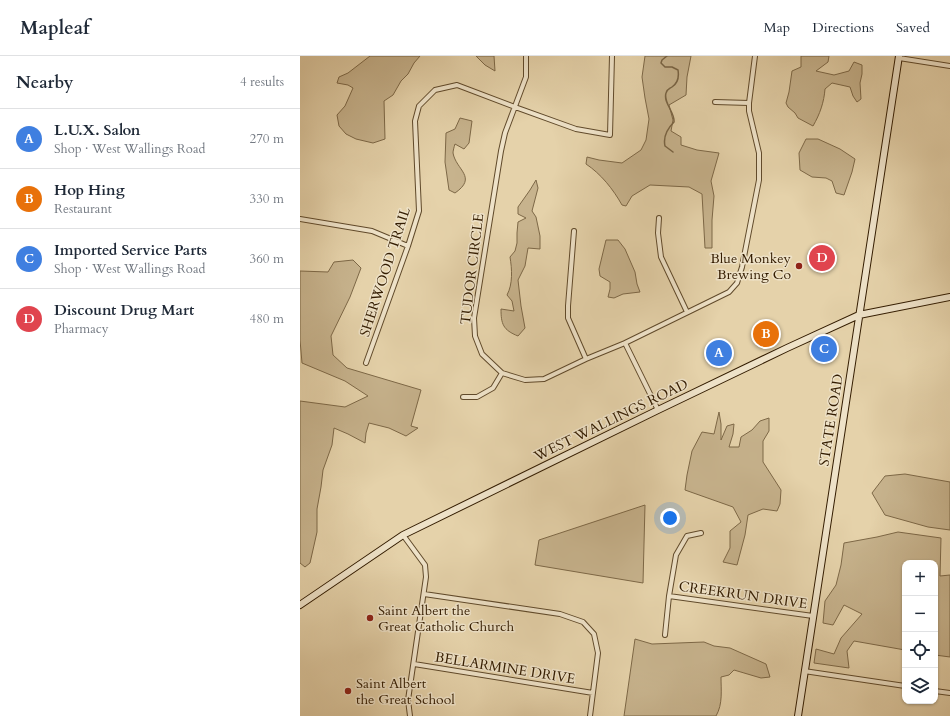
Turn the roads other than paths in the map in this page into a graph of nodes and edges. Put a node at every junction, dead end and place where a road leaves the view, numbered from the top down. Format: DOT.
graph roads {
  1 [pos="526,56"];
  2 [pos="612,56"];
  3 [pos="755,56"];
  4 [pos="899,57"];
  5 [pos="950,66"];
  6 [pos="716,102"];
  7 [pos="749,103"];
  8 [pos="515,107"];
  9 [pos="659,218"];
  10 [pos="300,219"];
  11 [pos="574,231"];
  12 [pos="408,246"];
  13 [pos="950,297"];
  14 [pos="687,312"];
  15 [pos="859,315"];
  16 [pos="625,343"];
  17 [pos="586,359"];
  18 [pos="366,363"];
  19 [pos="502,374"];
  20 [pos="463,398"];
  21 [pos="658,410"];
  22 [pos="701,533"];
  23 [pos="403,535"];
  24 [pos="424,594"];
  25 [pos="670,596"];
  26 [pos="300,605"];
  27 [pos="813,616"];
  28 [pos="665,635"];
  29 [pos="414,664"];
  30 [pos="804,671"];
  31 [pos="902,686"];
  32 [pos="938,691"];
  33 [pos="593,693"];
  34 [pos="950,693"];
  35 [pos="410,716"];
  36 [pos="590,716"];
  37 [pos="798,716"];
  1 -- 8 [label="street, TUDOR CIRCLE"];
  2 -- 8 [label="street, SHERWOOD TRAIL"];
  3 -- 7 [label="street"];
  4 -- 5 [label="street"];
  4 -- 15 [label="street, STATE ROAD"];
  6 -- 7 [label="street"];
  7 -- 14 [label="street"];
  8 -- 12 [label="street, SHERWOOD TRAIL"];
  8 -- 19 [label="street, TUDOR CIRCLE"];
  9 -- 14 [label="street"];
  10 -- 12 [label="street"];
  11 -- 17 [label="street"];
  12 -- 18 [label="street, SHERWOOD TRAIL"];
  13 -- 15 [label="street, WEST WALLINGS ROAD"];
  14 -- 16 [label="street"];
  15 -- 21 [label="street, WEST WALLINGS ROAD"];
  15 -- 27 [label="street, STATE ROAD"];
  16 -- 17 [label="street"];
  16 -- 21 [label="street"];
  17 -- 19 [label="street"];
  19 -- 20 [label="street"];
  21 -- 23 [label="street, WEST WALLINGS ROAD"];
  22 -- 25 [label="street"];
  23 -- 24 [label="street"];
  23 -- 26 [label="street, WEST WALLINGS ROAD"];
  24 -- 29 [label="street"];
  24 -- 33 [label="street"];
  25 -- 27 [label="street, CREEKRUN DRIVE"];
  25 -- 28 [label="street"];
  27 -- 30 [label="street, STATE ROAD"];
  29 -- 33 [label="street, BELLARMINE DRIVE"];
  29 -- 35 [label="street"];
  30 -- 31 [label="street"];
  30 -- 37 [label="street, STATE ROAD"];
  32 -- 34 [label="street"];
  33 -- 36 [label="street"];
}
